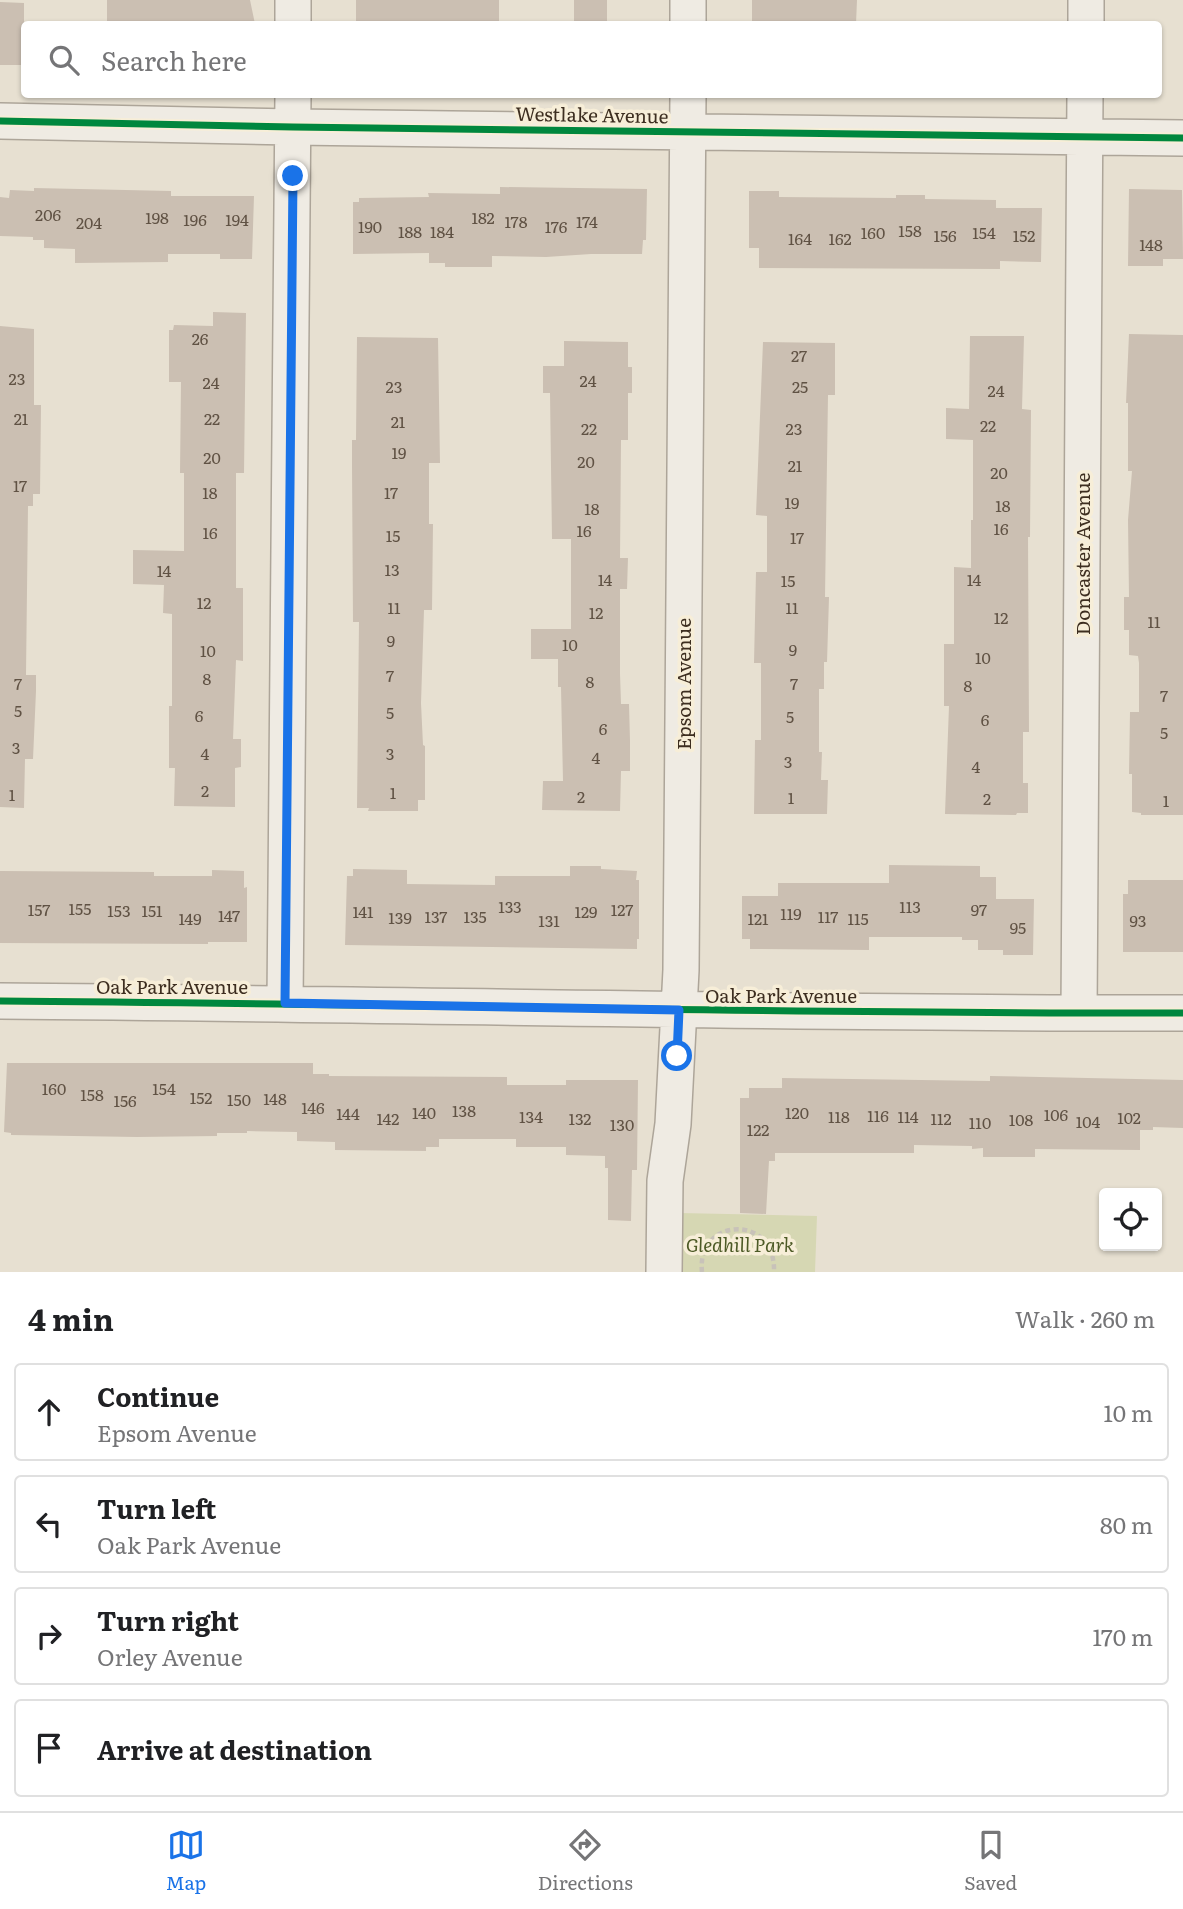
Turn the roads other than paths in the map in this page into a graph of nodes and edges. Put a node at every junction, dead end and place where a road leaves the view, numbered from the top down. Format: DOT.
graph roads {
  1 [pos="293,0"];
  2 [pos="688,0"];
  3 [pos="1086,0"];
  4 [pos="293,21"];
  5 [pos="688,21"];
  6 [pos="1086,21"];
  7 [pos="688,98"];
  8 [pos="1086,98"];
  9 [pos="293,111"];
  10 [pos="0,121"];
  11 [pos="687,131"];
  12 [pos="1085,138"];
  13 [pos="1183,138"];
  14 [pos="0,1001"];
  15 [pos="285,1003"];
  16 [pos="679,1010"];
  17 [pos="1079,1013"];
  18 [pos="1183,1013"];
  19 [pos="664,1272"];
  1 -- 4 [label="street"];
  2 -- 5 [label="street"];
  3 -- 6 [label="street"];
  7 -- 11 [label="street, Epsom Avenue"];
  8 -- 12 [label="street, Doncaster Avenue"];
  9 -- 10 [label="street, Westlake Avenue"];
  9 -- 11 [label="street, Westlake Avenue"];
  9 -- 15 [label="street"];
  11 -- 12 [label="street, Westlake Avenue"];
  11 -- 16 [label="street, Epsom Avenue"];
  12 -- 13 [label="street, Westlake Avenue"];
  12 -- 17 [label="street, Doncaster Avenue"];
  14 -- 15 [label="street, Oak Park Avenue"];
  15 -- 16 [label="street, Oak Park Avenue"];
  16 -- 17 [label="street, Oak Park Avenue"];
  16 -- 19 [label="street, Epsom Avenue"];
  17 -- 18 [label="street, Oak Park Avenue"];
}
